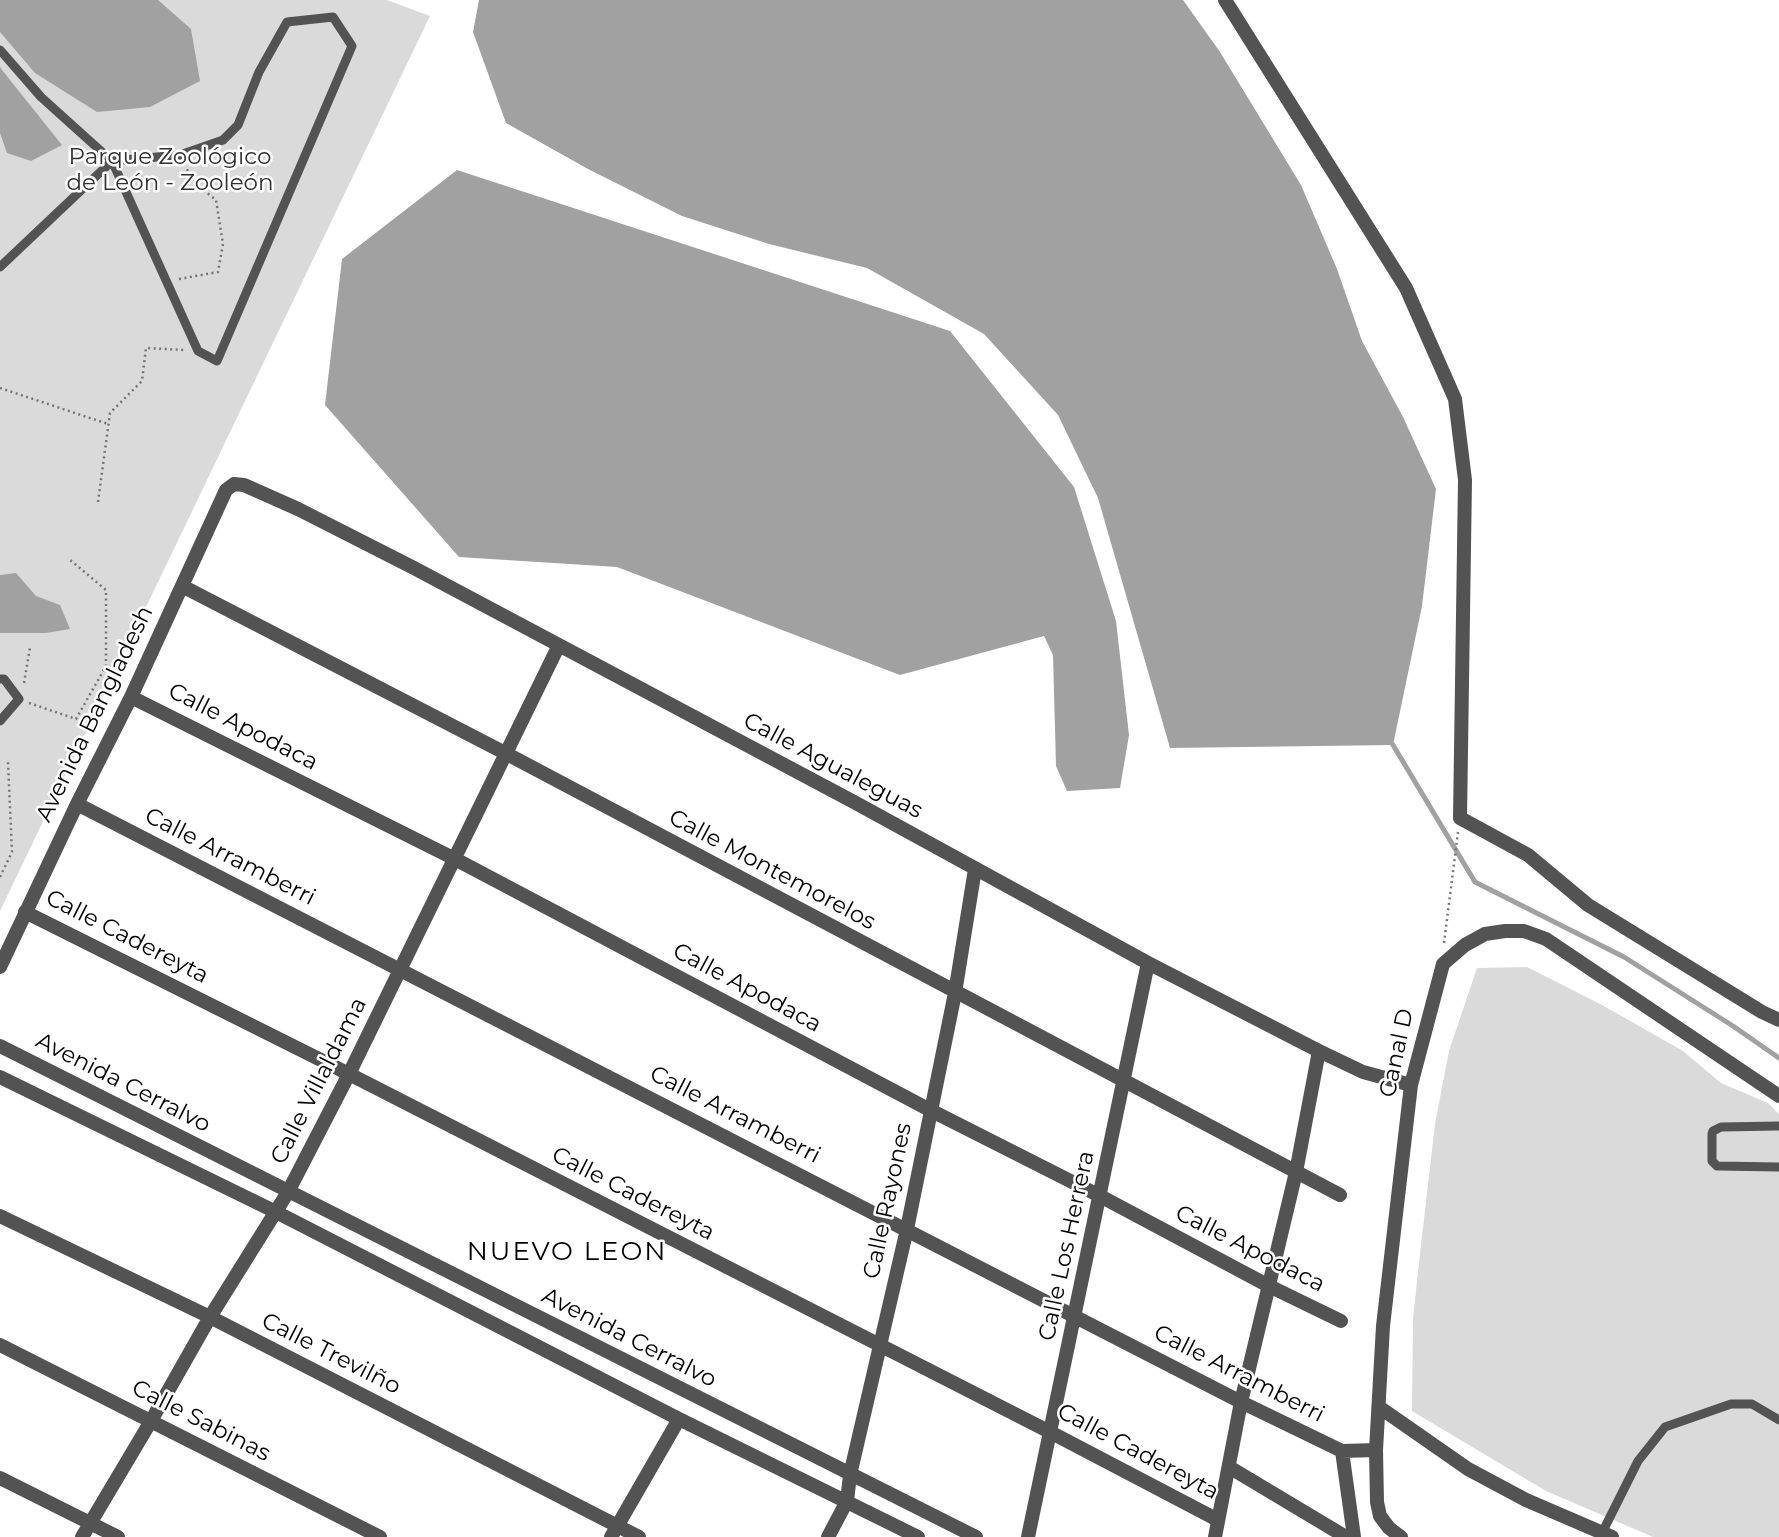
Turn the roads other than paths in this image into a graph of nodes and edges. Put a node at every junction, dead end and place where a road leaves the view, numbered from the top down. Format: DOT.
graph roads {
  1 [pos="1225,0"];
  2 [pos="0,50"];
  3 [pos="112,161"];
  4 [pos="0,267"];
  5 [pos="234,484"];
  6 [pos="183,586"];
  7 [pos="559,645"];
  8 [pos="0,679"];
  9 [pos="131,697"];
  10 [pos="0,721"];
  11 [pos="507,754"];
  12 [pos="76,804"];
  13 [pos="454,859"];
  14 [pos="975,869"];
  15 [pos="25,912"];
  16 [pos="1148,963"];
  17 [pos="0,967"];
  18 [pos="401,970"];
  19 [pos="955,993"];
  20 [pos="1779,1020"];
  21 [pos="0,1046"];
  22 [pos="1320,1051"];
  23 [pos="349,1074"];
  24 [pos="0,1077"];
  25 [pos="1125,1080"];
  26 [pos="1411,1085"];
  27 [pos="1779,1096"];
  28 [pos="930,1110"];
  29 [pos="1779,1126"];
  30 [pos="1779,1167"];
  31 [pos="1296,1172"];
  32 [pos="288,1192"];
  33 [pos="1339,1195"];
  34 [pos="1100,1196"];
  35 [pos="274,1212"];
  36 [pos="0,1216"];
  37 [pos="907,1229"];
  38 [pos="1269,1286"];
  39 [pos="1076,1316"];
  40 [pos="210,1317"];
  41 [pos="1341,1321"];
  42 [pos="0,1345"];
  43 [pos="880,1346"];
  44 [pos="1241,1402"];
  45 [pos="1379,1407"];
  46 [pos="679,1419"];
  47 [pos="1779,1420"];
  48 [pos="151,1421"];
  49 [pos="1050,1432"];
  50 [pos="1376,1450"];
  51 [pos="1342,1451"];
  52 [pos="1229,1467"];
  53 [pos="850,1475"];
  54 [pos="0,1478"];
  55 [pos="847,1501"];
  56 [pos="1219,1520"];
  57 [pos="90,1522"];
  58 [pos="614,1531"];
  59 [pos="1607,1535"];
  60 [pos="82,1537"];
  61 [pos="118,1537"];
  62 [pos="380,1537"];
  63 [pos="639,1537"];
  64 [pos="828,1537"];
  65 [pos="918,1537"];
  66 [pos="976,1537"];
  67 [pos="1028,1537"];
  68 [pos="1215,1537"];
  69 [pos="1346,1537"];
  70 [pos="1354,1537"];
  71 [pos="1401,1537"];
  1 -- 20 [label="street"];
  2 -- 3 [label="lane"];
  3 -- 3 [label="lane"];
  3 -- 4 [label="lane"];
  5 -- 6 [label="street, Avenida Bangladesh"];
  5 -- 7 [label="street, Calle Agualeguas"];
  6 -- 9 [label="street, Avenida Bangladesh"];
  6 -- 11 [label="street, Calle Montemorelos"];
  7 -- 11 [label="street, Calle Villaldama"];
  7 -- 14 [label="street, Calle Agualeguas"];
  8 -- 10 [label="lane"];
  9 -- 12 [label="street, Avenida Bangladesh"];
  9 -- 13 [label="street, Calle Apodaca"];
  11 -- 13 [label="street, Calle Villaldama"];
  11 -- 19 [label="street, Calle Montemorelos"];
  12 -- 15 [label="street, Avenida Bangladesh"];
  12 -- 18 [label="street, Calle Arramberri"];
  13 -- 18 [label="street, Calle Villaldama"];
  13 -- 28 [label="street, Calle Apodaca"];
  14 -- 16 [label="street, Calle Agualeguas"];
  14 -- 19 [label="street, Calle Rayones"];
  15 -- 17 [label="street, Avenida Bangladesh"];
  15 -- 23 [label="street, Calle Cadereyta"];
  16 -- 22 [label="street, Calle Agualeguas"];
  16 -- 25 [label="street, Calle Los Herrera"];
  18 -- 23 [label="street, Calle Villaldama"];
  18 -- 37 [label="street, Calle Arramberri"];
  19 -- 25 [label="street, Calle Montemorelos"];
  19 -- 28 [label="street, Calle Rayones"];
  21 -- 32 [label="street, Avenida Cerralvo"];
  22 -- 26 [label="street, Calle Agualeguas"];
  22 -- 31 [label="street"];
  23 -- 32 [label="street, Calle Villaldama"];
  23 -- 43 [label="street, Calle Cadereyta"];
  24 -- 35 [label="street, Avenida Cerralvo"];
  25 -- 31 [label="street, Calle Montemorelos"];
  25 -- 34 [label="street, Calle Los Herrera"];
  26 -- 27 [label="street, Canal D"];
  26 -- 45 [label="street, Canal D"];
  28 -- 34 [label="street, Calle Apodaca"];
  28 -- 37 [label="street, Calle Rayones"];
  29 -- 30 [label="lane"];
  31 -- 33 [label="street, Calle Montemorelos"];
  31 -- 38 [label="street"];
  32 -- 35 [label="street, Calle Villaldama"];
  32 -- 53 [label="street, Avenida Cerralvo"];
  34 -- 38 [label="street, Calle Apodaca"];
  34 -- 39 [label="street, Calle Los Herrera"];
  35 -- 40 [label="street, Calle Villaldama"];
  35 -- 46 [label="street, Avenida Cerralvo"];
  36 -- 40 [label="street, Calle Trevilño"];
  37 -- 39 [label="street, Calle Arramberri"];
  37 -- 43 [label="street, Calle Rayones"];
  38 -- 41 [label="street, Calle Apodaca"];
  38 -- 44 [label="street"];
  39 -- 44 [label="street, Calle Arramberri"];
  39 -- 49 [label="street, Calle Los Herrera"];
  40 -- 48 [label="street, Calle Villaldama"];
  40 -- 58 [label="street, Calle Trevilño"];
  42 -- 48 [label="street, Calle Sabinas"];
  43 -- 49 [label="street, Calle Cadereyta"];
  43 -- 53 [label="street, Calle Rayones"];
  44 -- 51 [label="street, Calle Arramberri"];
  44 -- 52 [label="street"];
  45 -- 50 [label="street, Canal D"];
  45 -- 59 [label="street"];
  46 -- 55 [label="street, Avenida Cerralvo"];
  46 -- 58 [label="street"];
  47 -- 59 [label="lane"];
  48 -- 57 [label="street, Calle Villaldama"];
  48 -- 62 [label="street, Calle Sabinas"];
  49 -- 56 [label="street, Calle Cadereyta"];
  49 -- 67 [label="street, Calle Los Herrera"];
  50 -- 51 [label="street, Calle Arramberri"];
  50 -- 71 [label="street, Canal D"];
  51 -- 70 [label="street"];
  52 -- 56 [label="street"];
  52 -- 69 [label="street"];
  53 -- 55 [label="street, Calle Rayones"];
  53 -- 66 [label="street, Avenida Cerralvo"];
  54 -- 57 [label="street"];
  55 -- 64 [label="street, Calle Rayones"];
  55 -- 65 [label="street, Avenida Cerralvo"];
  56 -- 68 [label="street"];
  57 -- 60 [label="street, Calle Villaldama"];
  57 -- 61 [label="street"];
  58 -- 63 [label="street, Calle Trevilño"];
}
